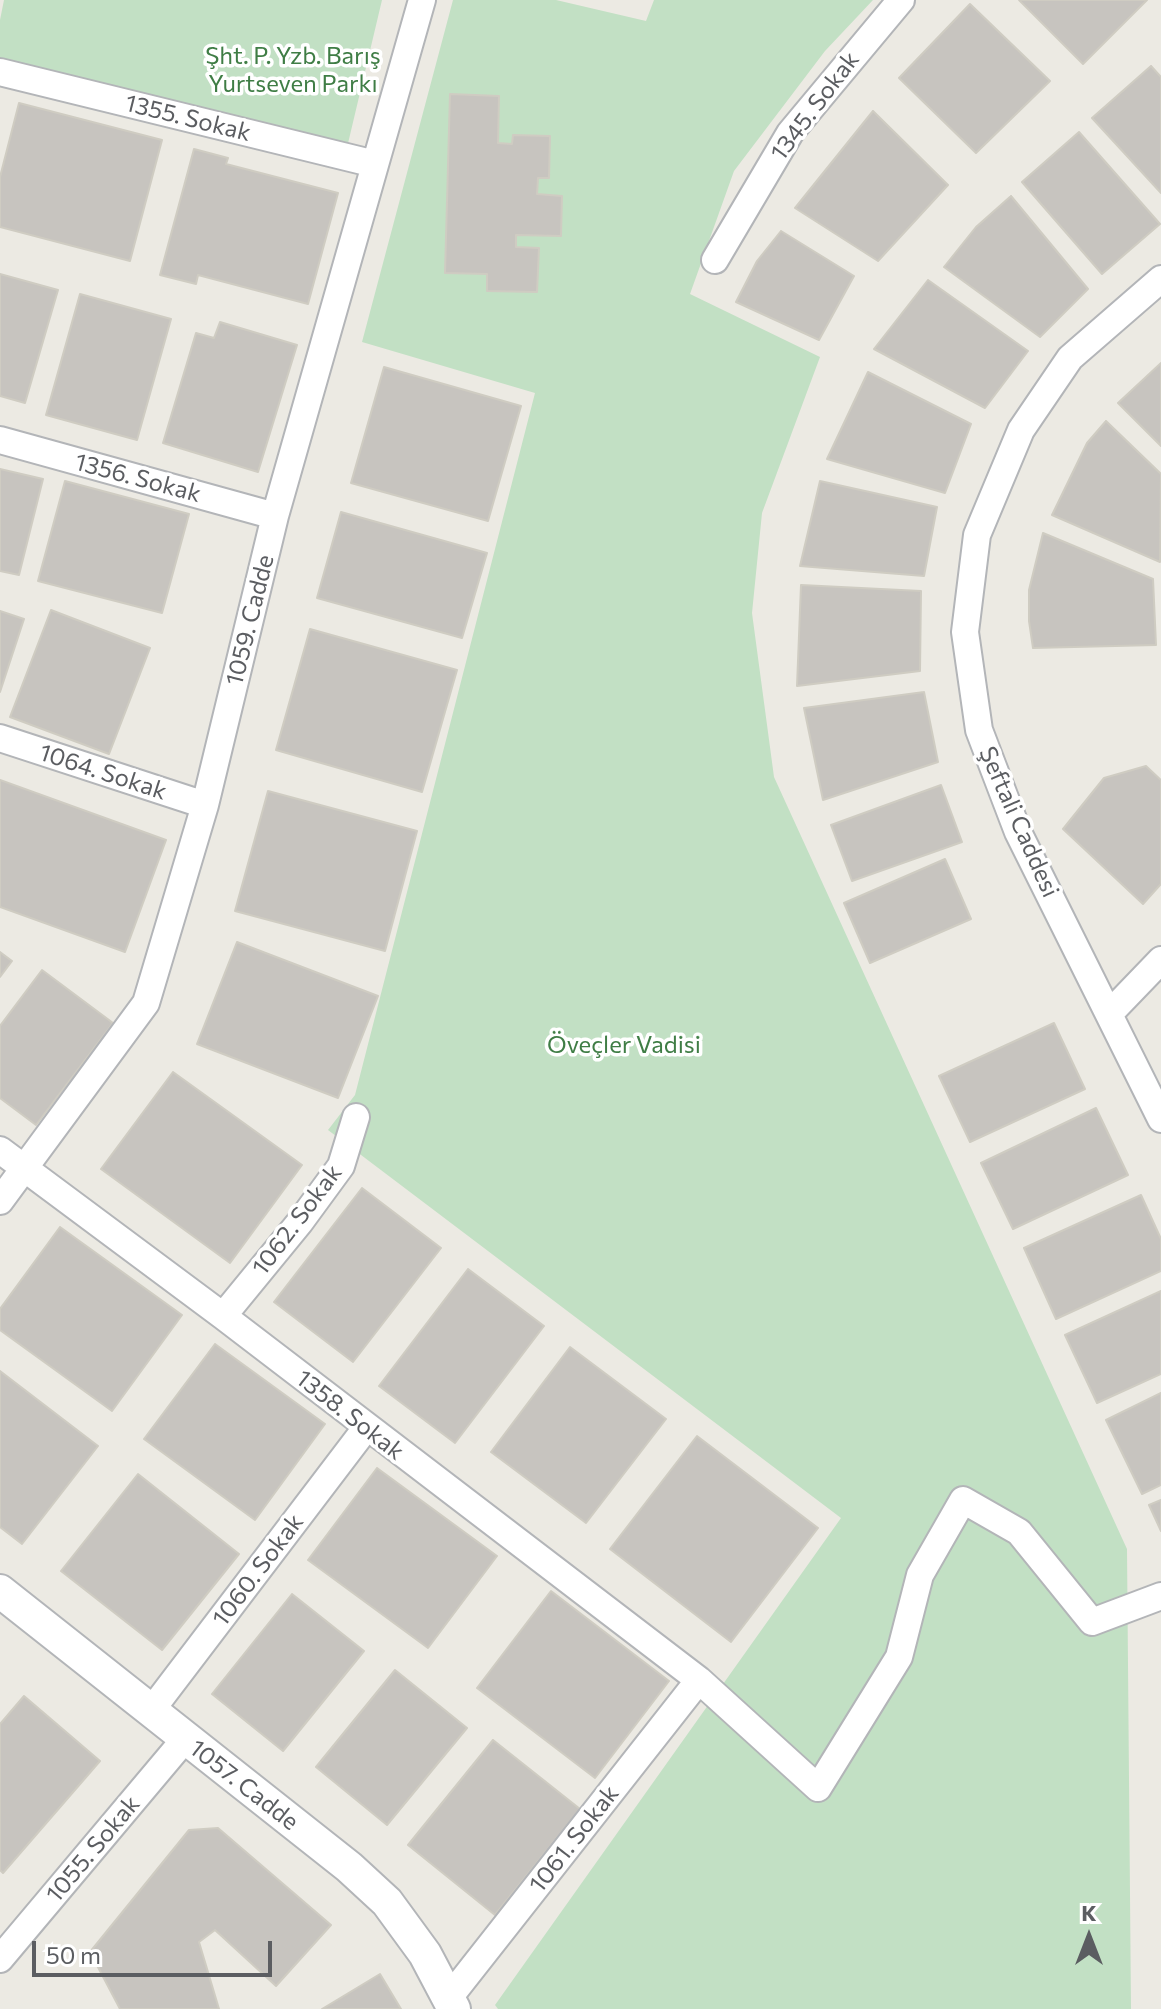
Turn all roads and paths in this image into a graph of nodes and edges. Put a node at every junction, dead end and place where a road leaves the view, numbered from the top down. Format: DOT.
graph roads {
  1 [pos="422,0"];
  2 [pos="901,0"];
  3 [pos="0,72"];
  4 [pos="375,164"];
  5 [pos="715,260"];
  6 [pos="1161,279"];
  7 [pos="0,440"];
  8 [pos="275,516"];
  9 [pos="0,738"];
  10 [pos="205,805"];
  11 [pos="1161,960"];
  12 [pos="1110,1013"];
  13 [pos="356,1117"];
  14 [pos="1161,1119"];
  15 [pos="0,1150"];
  16 [pos="24,1168"];
  17 [pos="0,1201"];
  18 [pos="223,1316"];
  19 [pos="366,1428"];
  20 [pos="0,1591"];
  21 [pos="1161,1596"];
  22 [pos="699,1680"];
  23 [pos="150,1712"];
  24 [pos="185,1739"];
  25 [pos="0,1959"];
  26 [pos="451,2004"];
  1 -- 4 [label="street, 1059. Cadde"];
  2 -- 5 [label="street, 1345. Sokak"];
  3 -- 4 [label="street, 1355. Sokak"];
  4 -- 8 [label="street, 1059. Cadde"];
  6 -- 12 [label="street, Şeftali Caddesi"];
  7 -- 8 [label="street, 1356. Sokak"];
  8 -- 10 [label="street, 1059. Cadde"];
  9 -- 10 [label="street, 1064. Sokak"];
  10 -- 16 [label="street, 1059. Cadde"];
  11 -- 12 [label="street"];
  12 -- 14 [label="street, Şeftali Caddesi"];
  13 -- 18 [label="street, 1062. Sokak"];
  15 -- 16 [label="street, 1358. Sokak"];
  16 -- 17 [label="street, 1059. Cadde"];
  16 -- 18 [label="street, 1358. Sokak"];
  18 -- 19 [label="street, 1358. Sokak"];
  19 -- 22 [label="street, 1358. Sokak"];
  19 -- 23 [label="street, 1060. Sokak"];
  20 -- 23 [label="street, 1057. Cadde"];
  21 -- 22 [label="street, 1358. Sokak"];
  22 -- 26 [label="street, 1061. Sokak"];
  23 -- 24 [label="street, 1057. Cadde"];
  24 -- 25 [label="street, 1055. Sokak"];
  24 -- 26 [label="street, 1057. Cadde"];
}
